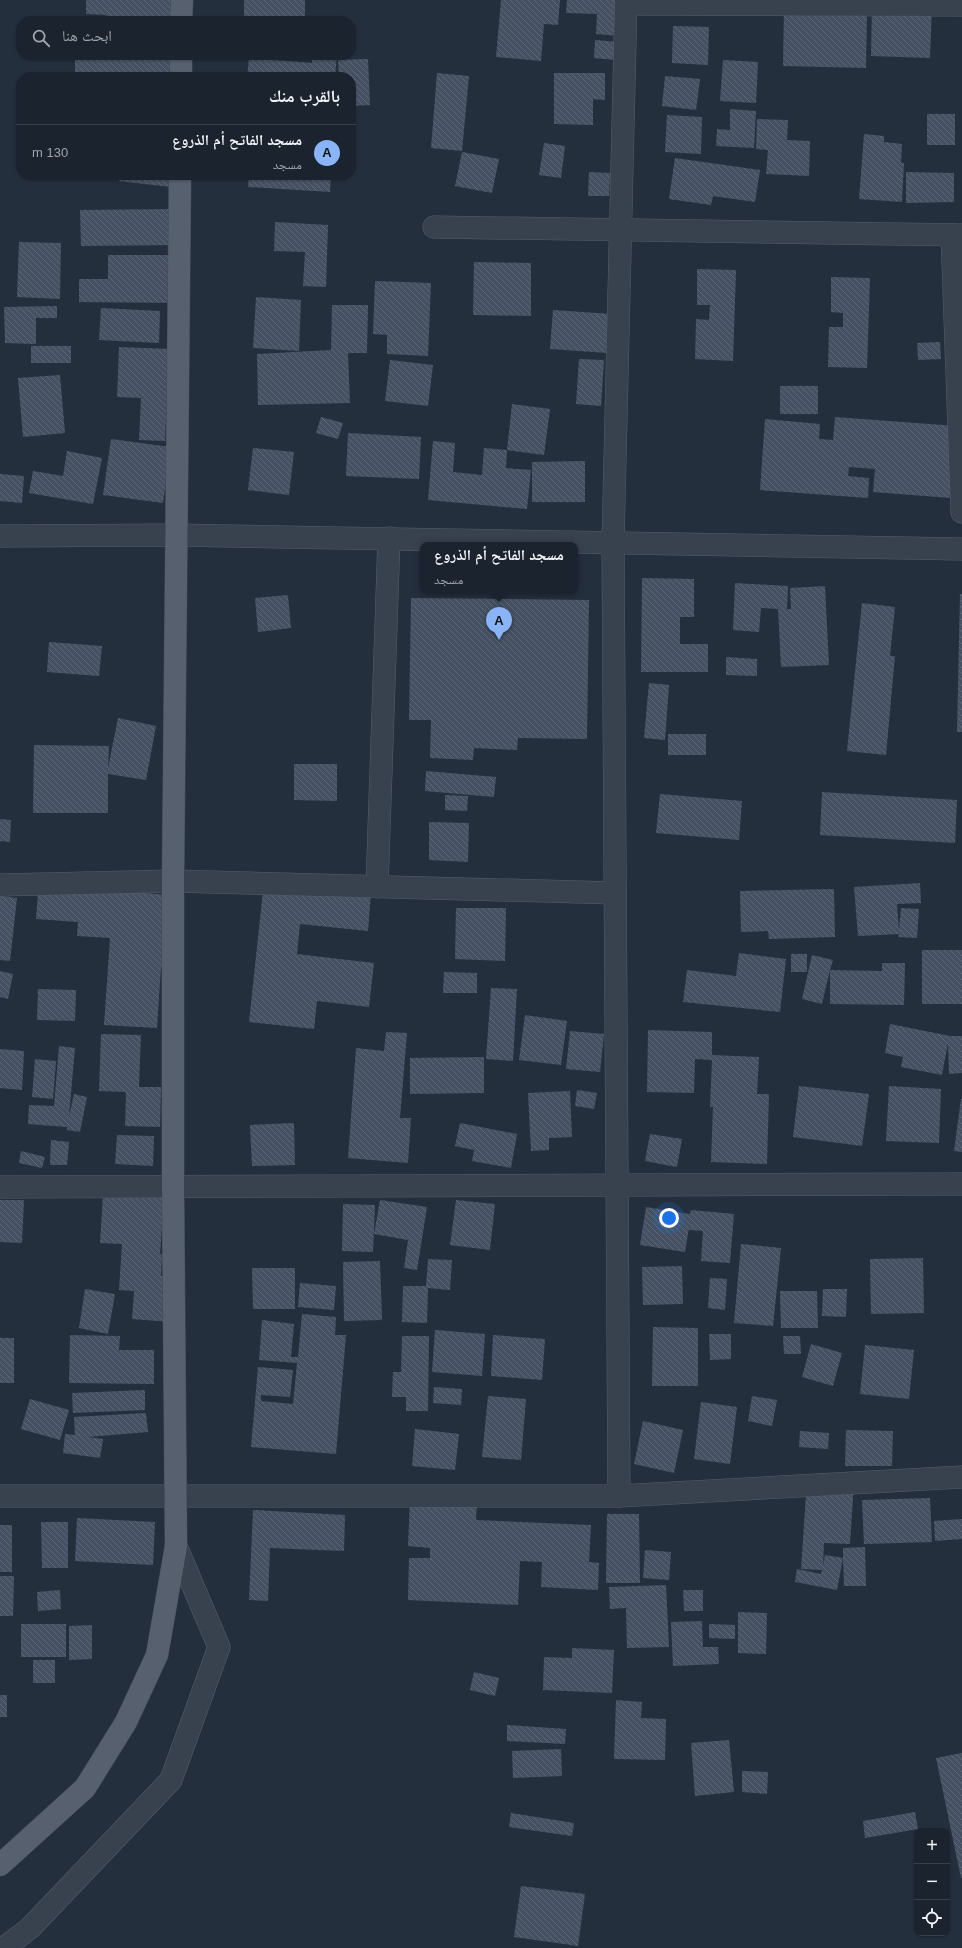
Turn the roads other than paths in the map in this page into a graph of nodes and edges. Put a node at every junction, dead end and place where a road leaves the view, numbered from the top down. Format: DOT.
graph roads {
  1 [pos="182,0"];
  2 [pos="626,2"];
  3 [pos="962,5"];
  4 [pos="182,16"];
  5 [pos="181,60"];
  6 [pos="181,72"];
  7 [pos="180,180"];
  8 [pos="434,227"];
  9 [pos="620,230"];
  10 [pos="957,235"];
  11 [pos="962,512"];
  12 [pos="176,535"];
  13 [pos="0,536"];
  14 [pos="389,538"];
  15 [pos="568,542"];
  16 [pos="578,542"];
  17 [pos="613,543"];
  18 [pos="962,549"];
  19 [pos="173,881"];
  20 [pos="0,885"];
  21 [pos="377,887"];
  22 [pos="615,893"];
  23 [pos="962,1184"];
  24 [pos="618,1185"];
  25 [pos="173,1187"];
  26 [pos="0,1188"];
  27 [pos="962,1477"];
  28 [pos="0,1496"];
  29 [pos="176,1496"];
  30 [pos="619,1496"];
  31 [pos="176,1546"];
  32 [pos="0,1865"];
  33 [pos="4,1948"];
  1 -- 4 [label="main road"];
  2 -- 3 [label="street"];
  2 -- 9 [label="street"];
  5 -- 6 [label="main road"];
  7 -- 12 [label="main road"];
  8 -- 9 [label="street"];
  9 -- 10 [label="street"];
  9 -- 17 [label="street"];
  10 -- 11 [label="street"];
  12 -- 13 [label="street"];
  12 -- 14 [label="street"];
  12 -- 19 [label="main road"];
  14 -- 15 [label="street"];
  14 -- 21 [label="street"];
  16 -- 17 [label="street"];
  17 -- 18 [label="street"];
  17 -- 22 [label="street"];
  19 -- 20 [label="street"];
  19 -- 21 [label="street"];
  19 -- 25 [label="main road"];
  21 -- 22 [label="street"];
  22 -- 24 [label="street"];
  23 -- 24 [label="street"];
  24 -- 25 [label="street"];
  24 -- 30 [label="street"];
  25 -- 26 [label="street"];
  25 -- 29 [label="main road"];
  27 -- 30 [label="street"];
  28 -- 29 [label="street"];
  29 -- 30 [label="street"];
  29 -- 31 [label="main road"];
  31 -- 32 [label="main road"];
  31 -- 33 [label="street"];
}
